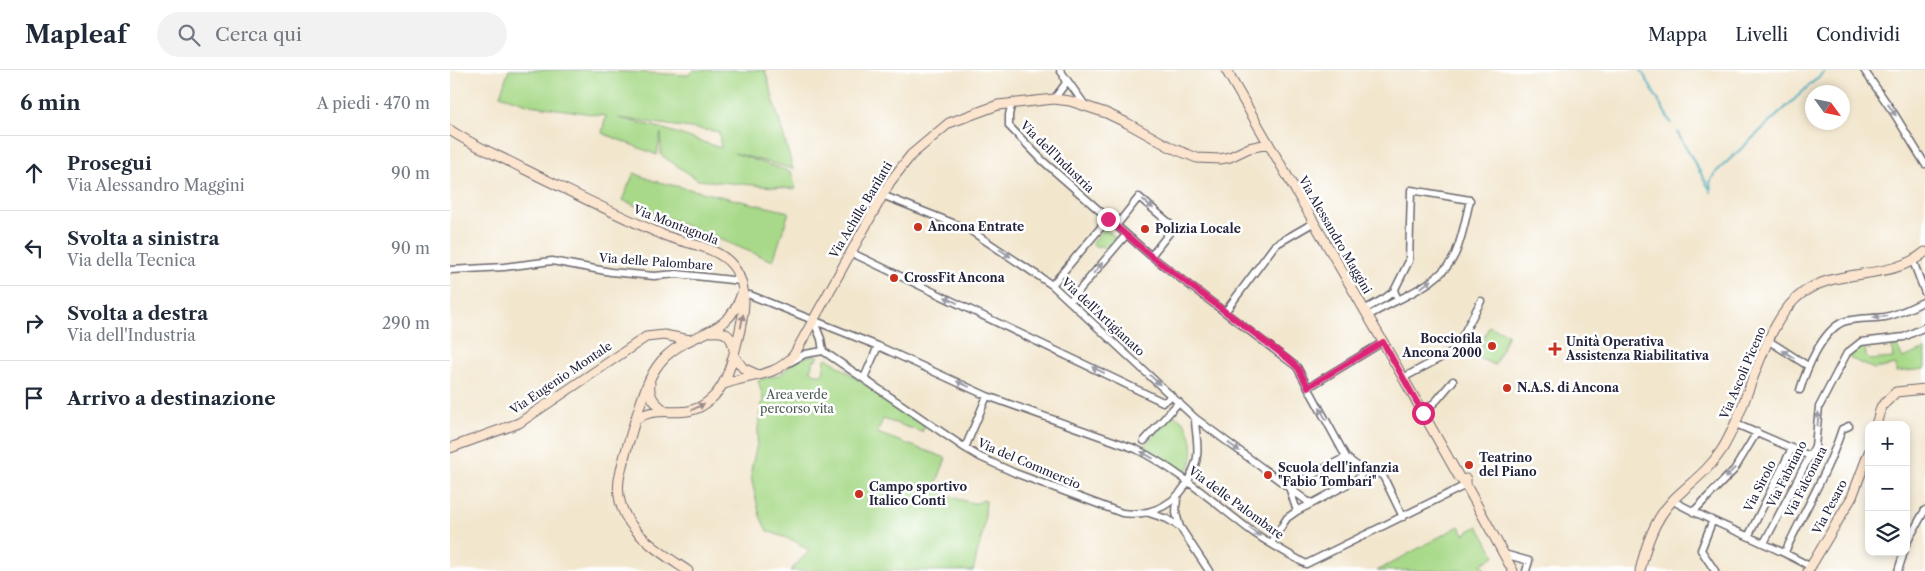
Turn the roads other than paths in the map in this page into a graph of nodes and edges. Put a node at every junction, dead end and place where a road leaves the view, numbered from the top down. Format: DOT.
graph roads {
  1 [pos="1226,70"];
  2 [pos="1864,70"];
  3 [pos="1061,72"];
  4 [pos="1067,82"];
  5 [pos="1054,99"];
  6 [pos="1070,101"];
  7 [pos="1012,102"];
  8 [pos="1086,105"];
  9 [pos="450,130"];
  10 [pos="1262,134"];
  11 [pos="1268,144"];
  12 [pos="1249,148"];
  13 [pos="1925,164"];
  14 [pos="882,195"];
  15 [pos="1108,219"];
  16 [pos="1313,222"];
  17 [pos="1116,226"];
  18 [pos="1126,234"];
  19 [pos="850,252"];
  20 [pos="1925,252"];
  21 [pos="1151,256"];
  22 [pos="1913,261"];
  23 [pos="450,270"];
  24 [pos="1052,285"];
  25 [pos="744,289"];
  26 [pos="1394,291"];
  27 [pos="1925,293"];
  28 [pos="1398,299"];
  29 [pos="1481,301"];
  30 [pos="1925,301"];
  31 [pos="1070,302"];
  32 [pos="1225,312"];
  33 [pos="1366,313"];
  34 [pos="813,319"];
  35 [pos="826,324"];
  36 [pos="1925,327"];
  37 [pos="710,332"];
  38 [pos="656,335"];
  39 [pos="821,339"];
  40 [pos="690,340"];
  41 [pos="1383,342"];
  42 [pos="1769,342"];
  43 [pos="878,346"];
  44 [pos="823,352"];
  45 [pos="734,353"];
  46 [pos="668,355"];
  47 [pos="786,365"];
  48 [pos="1808,366"];
  49 [pos="757,374"];
  50 [pos="864,378"];
  51 [pos="1403,378"];
  52 [pos="650,379"];
  53 [pos="1454,381"];
  54 [pos="722,385"];
  55 [pos="1308,387"];
  56 [pos="1925,389"];
  57 [pos="1800,390"];
  58 [pos="1170,394"];
  59 [pos="988,396"];
  60 [pos="1179,402"];
  61 [pos="666,411"];
  62 [pos="1423,413"];
  63 [pos="1195,418"];
  64 [pos="636,419"];
  65 [pos="1877,421"];
  66 [pos="1736,424"];
  67 [pos="1850,426"];
  68 [pos="1757,432"];
  69 [pos="1144,441"];
  70 [pos="450,448"];
  71 [pos="965,448"];
  72 [pos="1792,448"];
  73 [pos="1810,456"];
  74 [pos="1346,457"];
  75 [pos="1865,463"];
  76 [pos="1366,470"];
  77 [pos="1188,482"];
  78 [pos="1466,485"];
  79 [pos="1289,487"];
  80 [pos="1177,497"];
  81 [pos="1312,503"];
  82 [pos="1677,503"];
  83 [pos="1165,506"];
  84 [pos="1925,510"];
  85 [pos="1297,511"];
  86 [pos="1694,512"];
  87 [pos="1149,513"];
  88 [pos="1176,513"];
  89 [pos="1403,517"];
  90 [pos="1167,519"];
  91 [pos="1712,522"];
  92 [pos="1180,527"];
  93 [pos="1748,535"];
  94 [pos="1910,537"];
  95 [pos="1271,543"];
  96 [pos="1764,543"];
  97 [pos="1785,552"];
  98 [pos="1504,554"];
  99 [pos="1903,556"];
  100 [pos="1810,569"];
  101 [pos="688,571"];
  102 [pos="1209,571"];
  103 [pos="1514,571"];
  104 [pos="1526,571"];
  105 [pos="1640,571"];
  106 [pos="1715,571"];
  107 [pos="1898,571"];
  1 -- 10 [label="street, Via Alessandro Maggini"];
  2 -- 13 [label="street, one-way"];
  3 -- 4 [label="street"];
  4 -- 5 [label="street"];
  4 -- 6 [label="street"];
  4 -- 8 [label="street"];
  5 -- 6 [label="street, Via Achille Barilatti"];
  5 -- 7 [label="street, Via Achille Barilatti"];
  6 -- 8 [label="street, Via Achille Barilatti"];
  7 -- 14 [label="street, Via Achille Barilatti"];
  7 -- 15 [label="street, Via dell'Industria"];
  8 -- 12 [label="street, Via Achille Barilatti"];
  9 -- 25 [label="street, Via Montagnola"];
  10 -- 11 [label="street, Via Alessandro Maggini"];
  10 -- 12 [label="street, Via Achille Barilatti"];
  11 -- 12 [label="street, Via Achille Barilatti"];
  11 -- 16 [label="street, Via Alessandro Maggini"];
  14 -- 19 [label="street, Via Achille Barilatti"];
  14 -- 24 [label="street, Via dell'Artigianato, one-way"];
  15 -- 17 [label="street, Via dell'Industria"];
  15 -- 24 [label="street"];
  16 -- 32 [label="street"];
  16 -- 33 [label="street, Via Alessandro Maggini"];
  17 -- 18 [label="street, Via dell'Industria"];
  17 -- 21 [label="street, one-way"];
  18 -- 21 [label="street, Via dell'Industria"];
  31 -- 18 [label="street, one-way"];
  19 -- 34 [label="street, Via Achille Barilatti"];
  58 -- 19 [label="street, one-way"];
  20 -- 22 [label="street, Via Ascoli Piceno"];
  21 -- 32 [label="street, Via dell'Industria"];
  22 -- 27 [label="street"];
  22 -- 42 [label="street, Via Ascoli Piceno"];
  23 -- 25 [label="street, Via delle Palombare"];
  24 -- 31 [label="street, Via dell'Artigianato"];
  25 -- 34 [label="street, Via delle Palombare"];
  25 -- 37 [label="street"];
  45 -- 25 [label="street, one-way"];
  26 -- 28 [label="street"];
  28 -- 26 [label="street, one-way"];
  26 -- 33 [label="street"];
  28 -- 33 [label="street"];
  29 -- 51 [label="street"];
  30 -- 48 [label="street, one-way"];
  31 -- 58 [label="street, Via dell'Artigianato, one-way"];
  32 -- 55 [label="street, Via dell'Industria"];
  33 -- 41 [label="street, Via Alessandro Maggini"];
  34 -- 35 [label="street, Via delle Palombare"];
  34 -- 39 [label="street"];
  34 -- 47 [label="street, Via Achille Barilatti"];
  35 -- 39 [label="street"];
  35 -- 43 [label="street, Via delle Palombare"];
  73 -- 36 [label="street, Via Fabriano, one-way"];
  37 -- 40 [label="street"];
  37 -- 45 [label="street"];
  38 -- 40 [label="street"];
  38 -- 46 [label="street"];
  38 -- 70 [label="street, Via Eugenio Montale"];
  39 -- 44 [label="street"];
  40 -- 46 [label="street"];
  41 -- 51 [label="street, Via Alessandro Maggini"];
  41 -- 55 [label="street"];
  48 -- 42 [label="street, one-way"];
  42 -- 66 [label="street, Via Ascoli Piceno"];
  43 -- 50 [label="street"];
  59 -- 43 [label="street, Via delle Palombare, one-way"];
  44 -- 47 [label="street"];
  44 -- 50 [label="street, Via del Commercio"];
  45 -- 49 [label="street"];
  45 -- 54 [label="street"];
  46 -- 52 [label="street"];
  47 -- 49 [label="street"];
  48 -- 57 [label="street"];
  49 -- 54 [label="street"];
  50 -- 71 [label="street, Via del Commercio"];
  51 -- 62 [label="street, Via Alessandro Maggini"];
  52 -- 61 [label="street"];
  52 -- 64 [label="street"];
  53 -- 62 [label="street"];
  61 -- 54 [label="street, one-way"];
  74 -- 55 [label="street, Via dell'Industria, one-way"];
  56 -- 65 [label="street"];
  58 -- 60 [label="street, Via dell'Artigianato"];
  59 -- 71 [label="street"];
  77 -- 59 [label="street, Via delle Palombare, one-way"];
  60 -- 63 [label="street, Via dell'Artigianato"];
  60 -- 69 [label="street"];
  61 -- 64 [label="street"];
  62 -- 78 [label="street, Via Alessandro Maggini"];
  63 -- 77 [label="street, Via del Commercio"];
  63 -- 79 [label="street, Via dell'Artigianato, one-way"];
  64 -- 101 [label="street"];
  66 -- 68 [label="street"];
  66 -- 105 [label="street, Via Ascoli Piceno"];
  67 -- 97 [label="street, Via Falconara"];
  68 -- 72 [label="street"];
  68 -- 86 [label="street, one-way"];
  71 -- 87 [label="street, Via del Commercio"];
  72 -- 73 [label="street"];
  72 -- 93 [label="street, Via Sirolo"];
  73 -- 96 [label="street, Via Fabriano"];
  74 -- 76 [label="street"];
  74 -- 79 [label="street"];
  75 -- 100 [label="street, Via Pesaro"];
  76 -- 81 [label="street"];
  76 -- 89 [label="street"];
  77 -- 80 [label="street, Via del Commercio"];
  77 -- 95 [label="street, Via delle Palombare, one-way"];
  78 -- 89 [label="street, Via delle Palombare"];
  78 -- 98 [label="street, Via Alessandro Maggini"];
  79 -- 81 [label="street, Via dell'Artigianato"];
  79 -- 85 [label="street"];
  80 -- 83 [label="street, Via del Commercio"];
  80 -- 88 [label="street"];
  81 -- 85 [label="street"];
  82 -- 86 [label="street"];
  83 -- 87 [label="street, Via del Commercio"];
  83 -- 88 [label="street"];
  83 -- 90 [label="street"];
  84 -- 94 [label="street"];
  85 -- 95 [label="street"];
  86 -- 91 [label="street"];
  87 -- 90 [label="street"];
  88 -- 92 [label="street"];
  89 -- 95 [label="street, Via delle Palombare"];
  90 -- 92 [label="street"];
  91 -- 93 [label="street"];
  91 -- 106 [label="street"];
  92 -- 102 [label="street"];
  93 -- 96 [label="street"];
  96 -- 97 [label="street"];
  97 -- 100 [label="street"];
  98 -- 103 [label="street, Via Alessandro Maggini"];
  98 -- 104 [label="street"];
  99 -- 107 [label="street"];
}
